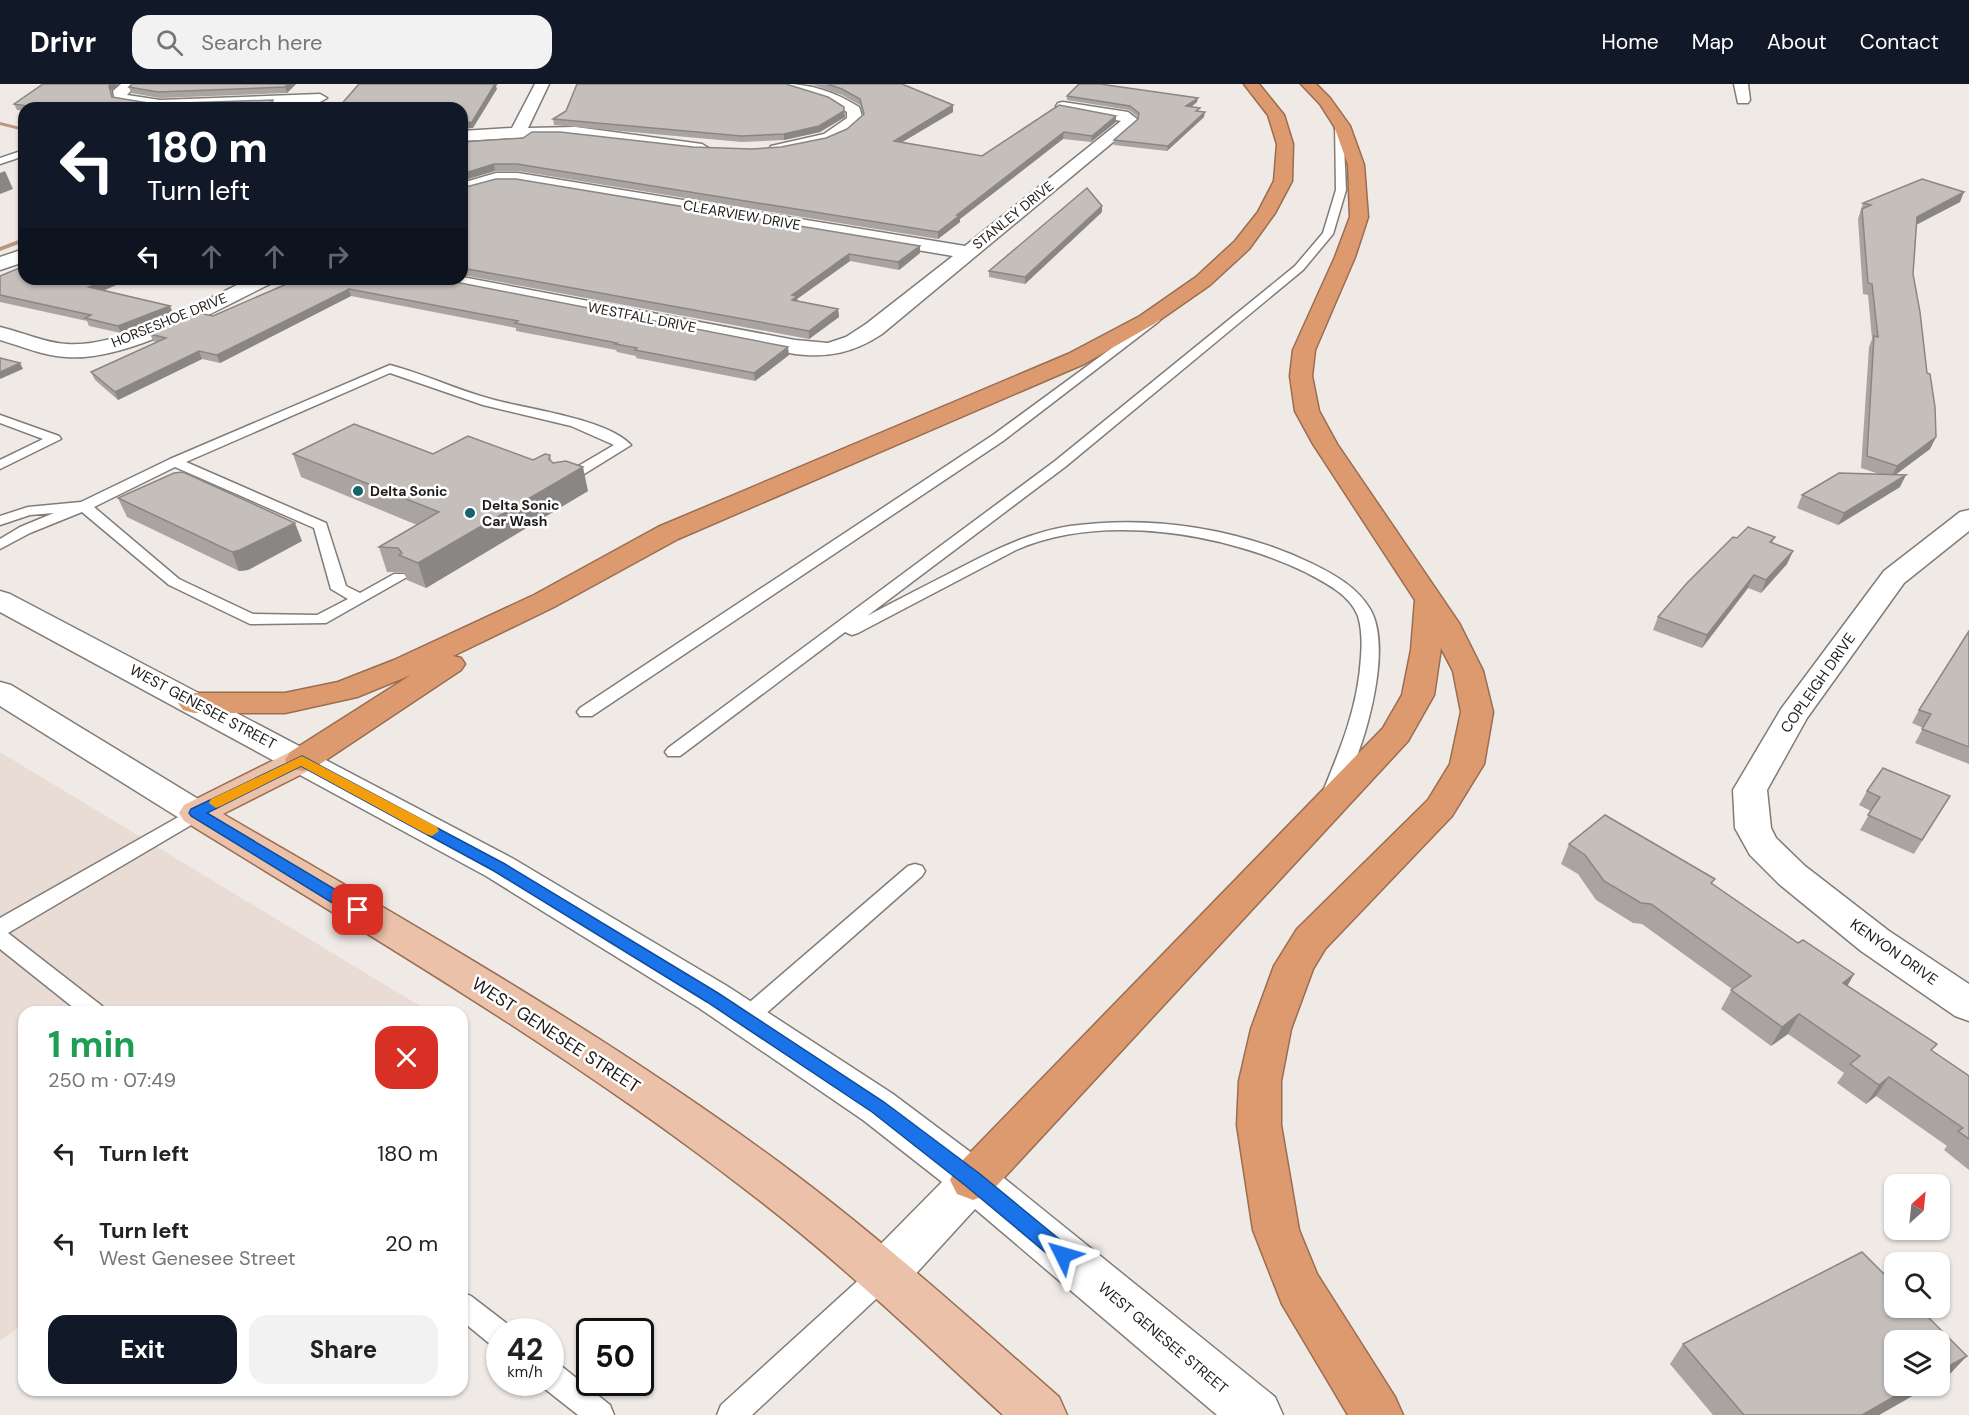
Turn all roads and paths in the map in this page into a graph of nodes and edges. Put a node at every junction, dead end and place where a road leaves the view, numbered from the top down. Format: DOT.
graph roads {
  1 [pos="130,84"];
  2 [pos="333,84"];
  3 [pos="542,84"];
  4 [pos="790,84"];
  5 [pos="826,84"];
  6 [pos="1251,84"];
  7 [pos="1308,84"];
  8 [pos="1741,84"];
  9 [pos="808,89"];
  10 [pos="1743,100"];
  11 [pos="139,102"];
  12 [pos="317,102"];
  13 [pos="1063,106"];
  14 [pos="1339,122"];
  15 [pos="518,132"];
  16 [pos="468,136"];
  17 [pos="8,149"];
  18 [pos="715,150"];
  19 [pos="766,150"];
  20 [pos="18,151"];
  21 [pos="18,154"];
  22 [pos="0,161"];
  23 [pos="468,186"];
  24 [pos="966,252"];
  25 [pos="18,257"];
  26 [pos="0,264"];
  27 [pos="1202,282"];
  28 [pos="468,284"];
  29 [pos="252,285"];
  30 [pos="0,333"];
  31 [pos="840,348"];
  32 [pos="0,419"];
  33 [pos="175,462"];
  34 [pos="0,465"];
  35 [pos="563,481"];
  36 [pos="84,506"];
  37 [pos="1969,518"];
  38 [pos="0,520"];
  39 [pos="0,545"];
  40 [pos="399,577"];
  41 [pos="360,599"];
  42 [pos="0,600"];
  43 [pos="1429,600"];
  44 [pos="544,601"];
  45 [pos="803,655"];
  46 [pos="0,692"];
  47 [pos="194,703"];
  48 [pos="585,712"];
  49 [pos="674,752"];
  50 [pos="302,760"];
  51 [pos="1325,809"];
  52 [pos="196,813"];
  53 [pos="915,872"];
  54 [pos="1819,897"];
  55 [pos="0,928"];
  56 [pos="0,938"];
  57 [pos="1969,1005"];
  58 [pos="86,1006"];
  59 [pos="745,1019"];
  60 [pos="973,1180"];
  61 [pos="883,1275"];
  62 [pos="468,1310"];
  63 [pos="486,1324"];
  64 [pos="564,1387"];
  65 [pos="600,1415"];
  66 [pos="731,1415"];
  67 [pos="1041,1415"];
  68 [pos="1257,1415"];
  69 [pos="1377,1415"];
  1 -- 11 [label="street"];
  2 -- 12 [label="street"];
  3 -- 15 [label="street"];
  4 -- 9 [label="street"];
  5 -- 9 [label="street"];
  6 -- 27 [label="highway"];
  7 -- 14 [label="highway"];
  8 -- 10 [label="street"];
  9 -- 19 [label="street"];
  13 -- 24 [label="street, STANLEY DRIVE"];
  14 -- 43 [label="highway"];
  14 -- 45 [label="lane"];
  15 -- 16 [label="street"];
  15 -- 18 [label="street"];
  17 -- 20 [label="lane"];
  21 -- 22 [label="lane"];
  23 -- 24 [label="street, CLEARVIEW DRIVE"];
  24 -- 31 [label="street, STANLEY DRIVE"];
  25 -- 26 [label="street"];
  27 -- 44 [label="highway"];
  27 -- 48 [label="lane"];
  28 -- 31 [label="street, WESTFALL DRIVE"];
  29 -- 30 [label="street, HORSESHOE DRIVE"];
  32 -- 34 [label="lane"];
  33 -- 35 [label="lane"];
  33 -- 36 [label="lane"];
  33 -- 41 [label="lane"];
  36 -- 38 [label="lane"];
  36 -- 39 [label="lane"];
  36 -- 41 [label="lane"];
  37 -- 54 [label="street, COPLEIGH DRIVE"];
  40 -- 41 [label="lane"];
  42 -- 47 [label="street, WEST GENESEE STREET"];
  43 -- 51 [label="highway"];
  43 -- 69 [label="highway"];
  44 -- 47 [label="highway"];
  44 -- 50 [label="highway"];
  45 -- 49 [label="lane"];
  45 -- 51 [label="lane"];
  46 -- 52 [label="street, WEST GENESEE STREET"];
  47 -- 50 [label="street, WEST GENESEE STREET"];
  50 -- 52 [label="main road"];
  50 -- 59 [label="street, WEST GENESEE STREET"];
  51 -- 60 [label="highway"];
  52 -- 55 [label="lane"];
  52 -- 61 [label="main road, WEST GENESEE STREET"];
  53 -- 59 [label="lane"];
  54 -- 57 [label="street, KENYON DRIVE"];
  56 -- 58 [label="lane"];
  59 -- 60 [label="street, WEST GENESEE STREET"];
  60 -- 61 [label="street"];
  60 -- 68 [label="street, WEST GENESEE STREET"];
  61 -- 66 [label="lane"];
  61 -- 67 [label="main road, WEST GENESEE STREET"];
  62 -- 63 [label="lane"];
  64 -- 65 [label="lane"];
}
